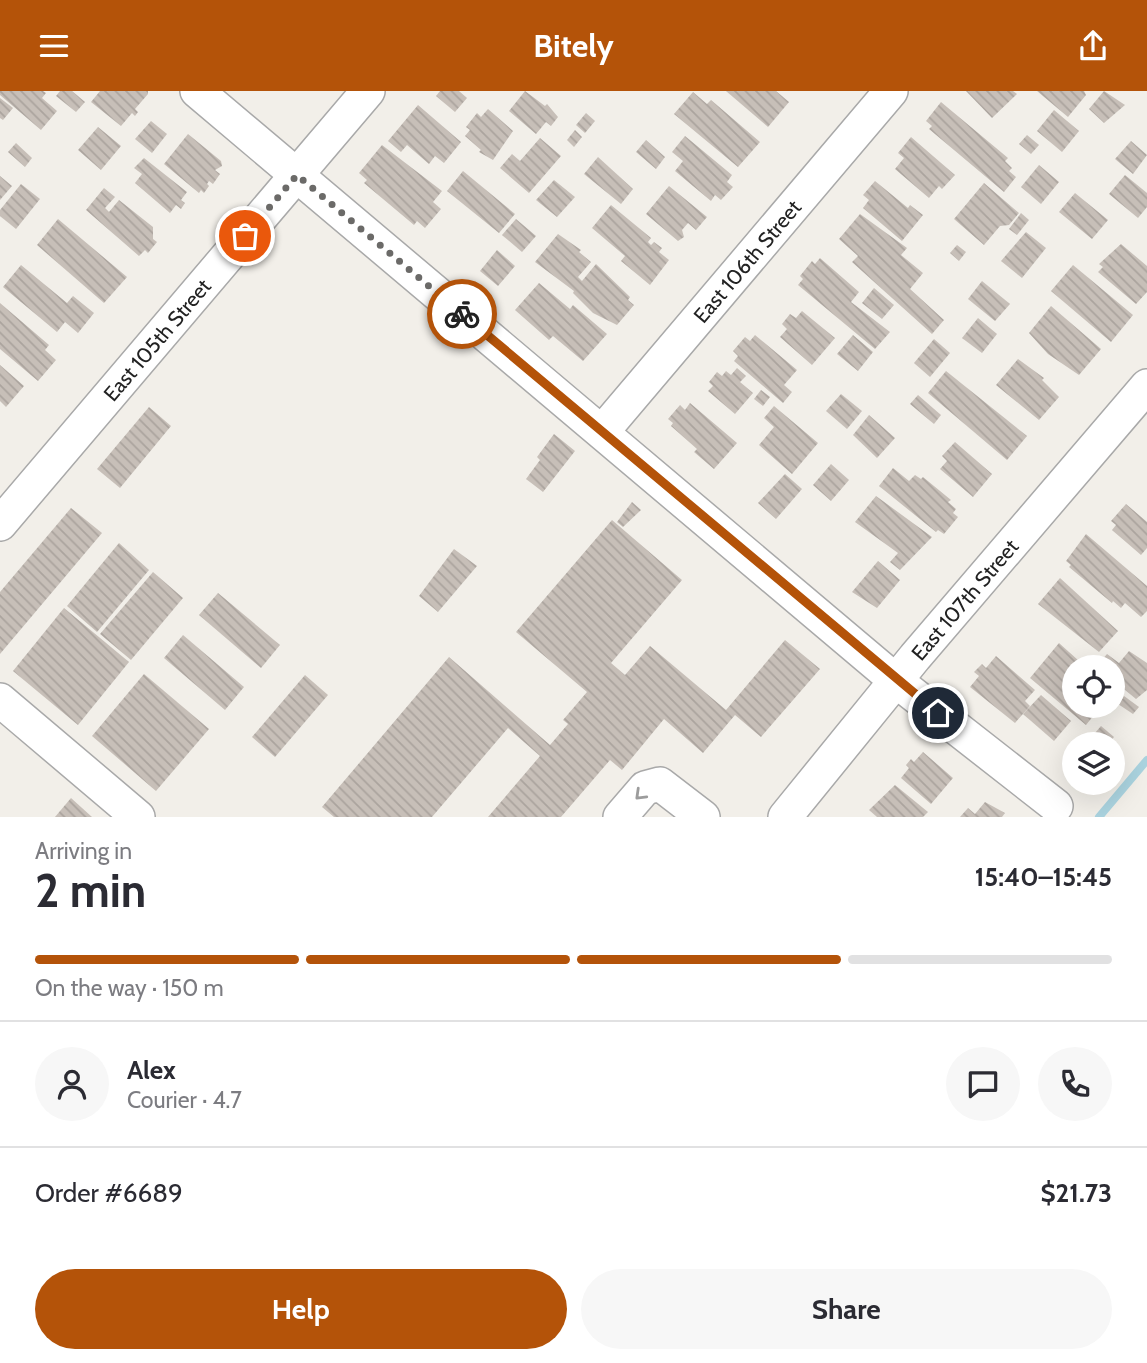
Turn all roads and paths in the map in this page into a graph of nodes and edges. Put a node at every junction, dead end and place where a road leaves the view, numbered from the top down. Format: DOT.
graph roads {
  1 [pos="197,91"];
  2 [pos="368,91"];
  3 [pos="891,91"];
  4 [pos="297,175"];
  5 [pos="1147,386"];
  6 [pos="602,432"];
  7 [pos="0,524"];
  8 [pos="895,680"];
  9 [pos="0,701"];
  10 [pos="1056,806"];
  11 [pos="138,817"];
  12 [pos="620,817"];
  13 [pos="703,817"];
  14 [pos="785,817"];
  1 -- 4 [label="street"];
  2 -- 4 [label="street, East 105th Street"];
  3 -- 6 [label="street, East 106th Street"];
  4 -- 6 [label="street"];
  4 -- 7 [label="street, East 105th Street"];
  5 -- 8 [label="street, East 107th Street"];
  6 -- 8 [label="street"];
  8 -- 10 [label="street"];
  8 -- 14 [label="street, East 107th Street"];
  9 -- 11 [label="street"];
  13 -- 12 [label="street, one-way"];
}
